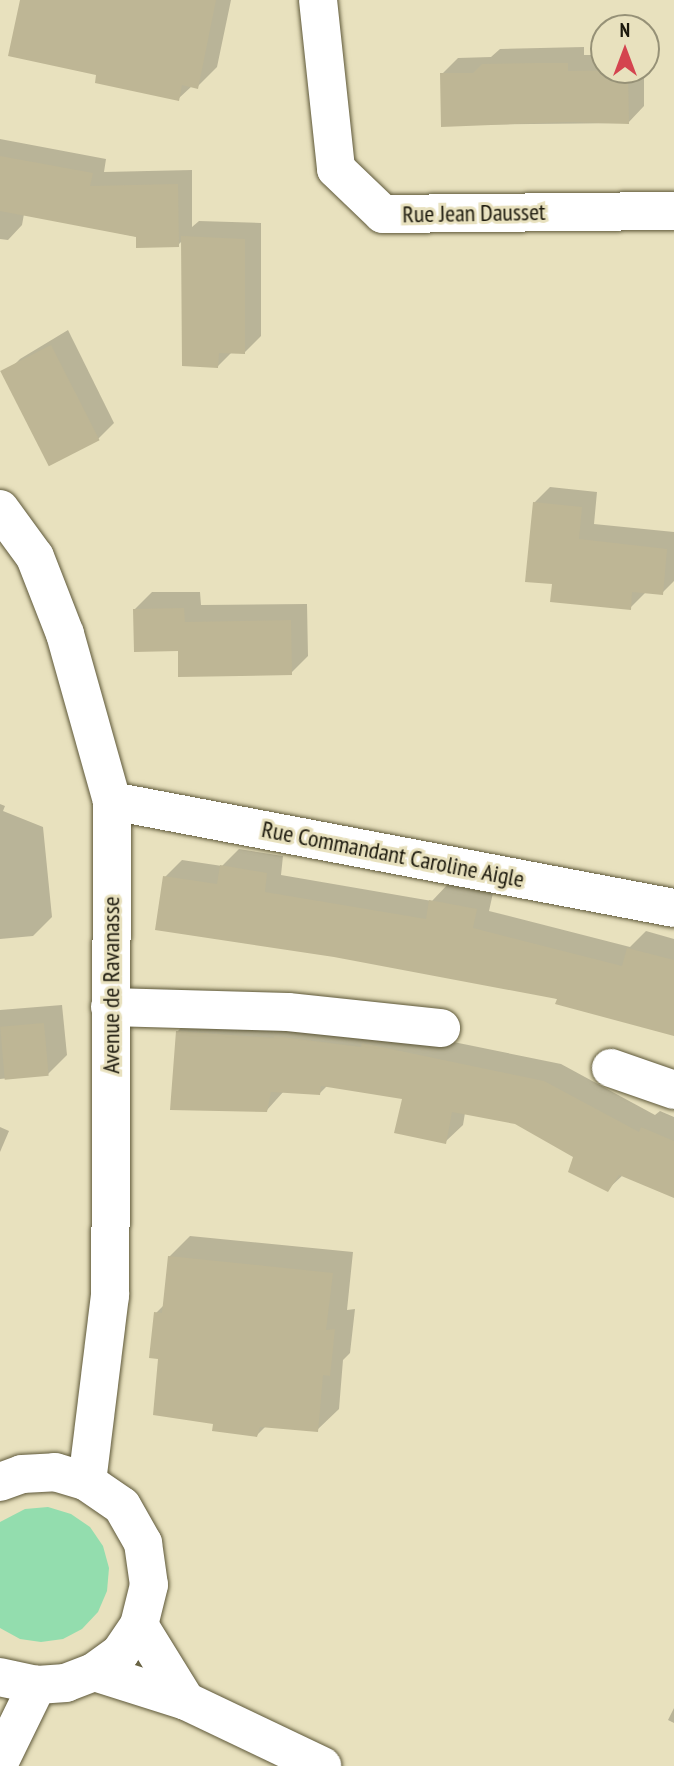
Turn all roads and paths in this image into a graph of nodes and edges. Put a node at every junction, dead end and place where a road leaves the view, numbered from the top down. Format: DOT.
graph roads {
  1 [pos="318,0"];
  2 [pos="674,211"];
  3 [pos="0,509"];
  4 [pos="111,801"];
  5 [pos="674,908"];
  6 [pos="110,1007"];
  7 [pos="441,1028"];
  8 [pos="611,1068"];
  9 [pos="674,1090"];
  10 [pos="0,1482"];
  11 [pos="87,1482"];
  12 [pos="139,1625"];
  13 [pos="94,1672"];
  14 [pos="0,1677"];
  15 [pos="37,1685"];
  16 [pos="186,1701"];
  17 [pos="1,1749"];
  18 [pos="322,1766"];
  1 -- 2 [label="street, Rue Jean Dausset"];
  3 -- 4 [label="street, Avenue de Ravanasse"];
  4 -- 5 [label="street, Rue Commandant Caroline Aigle"];
  4 -- 6 [label="street, Avenue de Ravanasse"];
  6 -- 7 [label="street"];
  6 -- 11 [label="street, Avenue de Ravanasse"];
  8 -- 9 [label="street"];
  10 -- 11 [label="street"];
  11 -- 12 [label="street"];
  12 -- 13 [label="street"];
  12 -- 16 [label="street"];
  13 -- 15 [label="street"];
  13 -- 16 [label="street"];
  14 -- 15 [label="street"];
  15 -- 17 [label="street"];
  16 -- 18 [label="street"];
}
